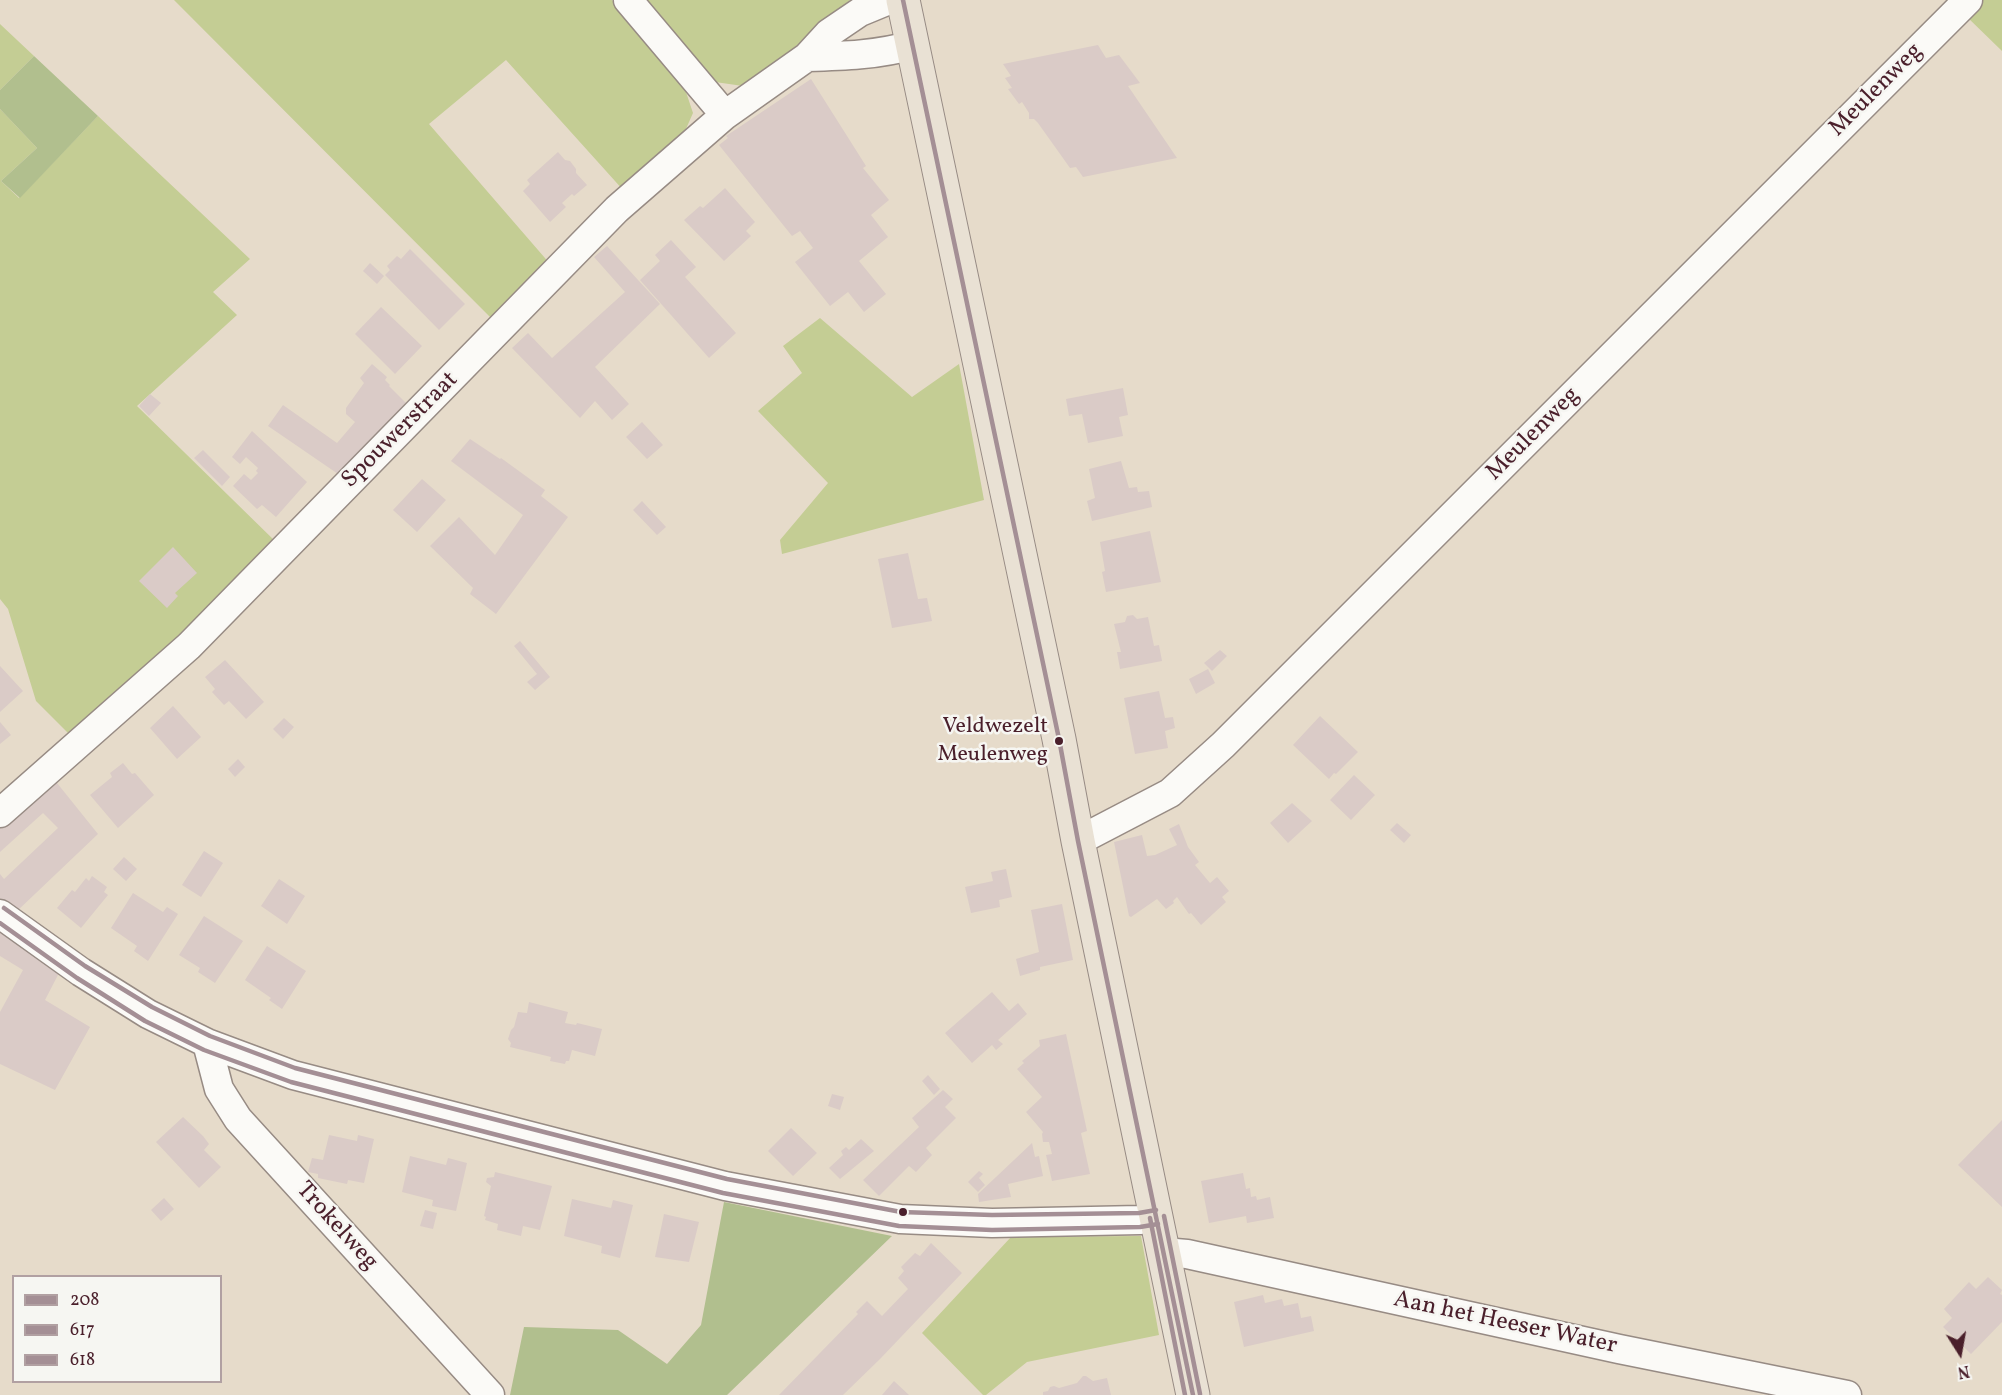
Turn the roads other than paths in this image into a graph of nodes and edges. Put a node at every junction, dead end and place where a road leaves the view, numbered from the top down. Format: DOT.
graph roads {
  1 [pos="628,0"];
  2 [pos="889,0"];
  3 [pos="903,0"];
  4 [pos="1968,0"];
  5 [pos="913,45"];
  6 [pos="807,57"];
  7 [pos="725,115"];
  8 [pos="0,813"];
  9 [pos="1078,842"];
  10 [pos="0,914"];
  11 [pos="207,1043"];
  12 [pos="1157,1217"];
  13 [pos="1164,1252"];
  14 [pos="490,1395"];
  15 [pos="1194,1395"];
  16 [pos="1847,1395"];
  1 -- 7 [label="street"];
  2 -- 6 [label="street, Spouwerstraat"];
  3 -- 5 [label="main road"];
  4 -- 9 [label="street, Meulenweg"];
  5 -- 6 [label="street"];
  5 -- 9 [label="main road"];
  6 -- 7 [label="street, Spouwerstraat"];
  7 -- 8 [label="street, Spouwerstraat"];
  9 -- 12 [label="main road"];
  10 -- 11 [label="street"];
  11 -- 12 [label="street"];
  11 -- 14 [label="street, Trokelweg"];
  12 -- 13 [label="main road"];
  13 -- 15 [label="main road"];
  13 -- 16 [label="street, Aan het Heeser Water"];
}
